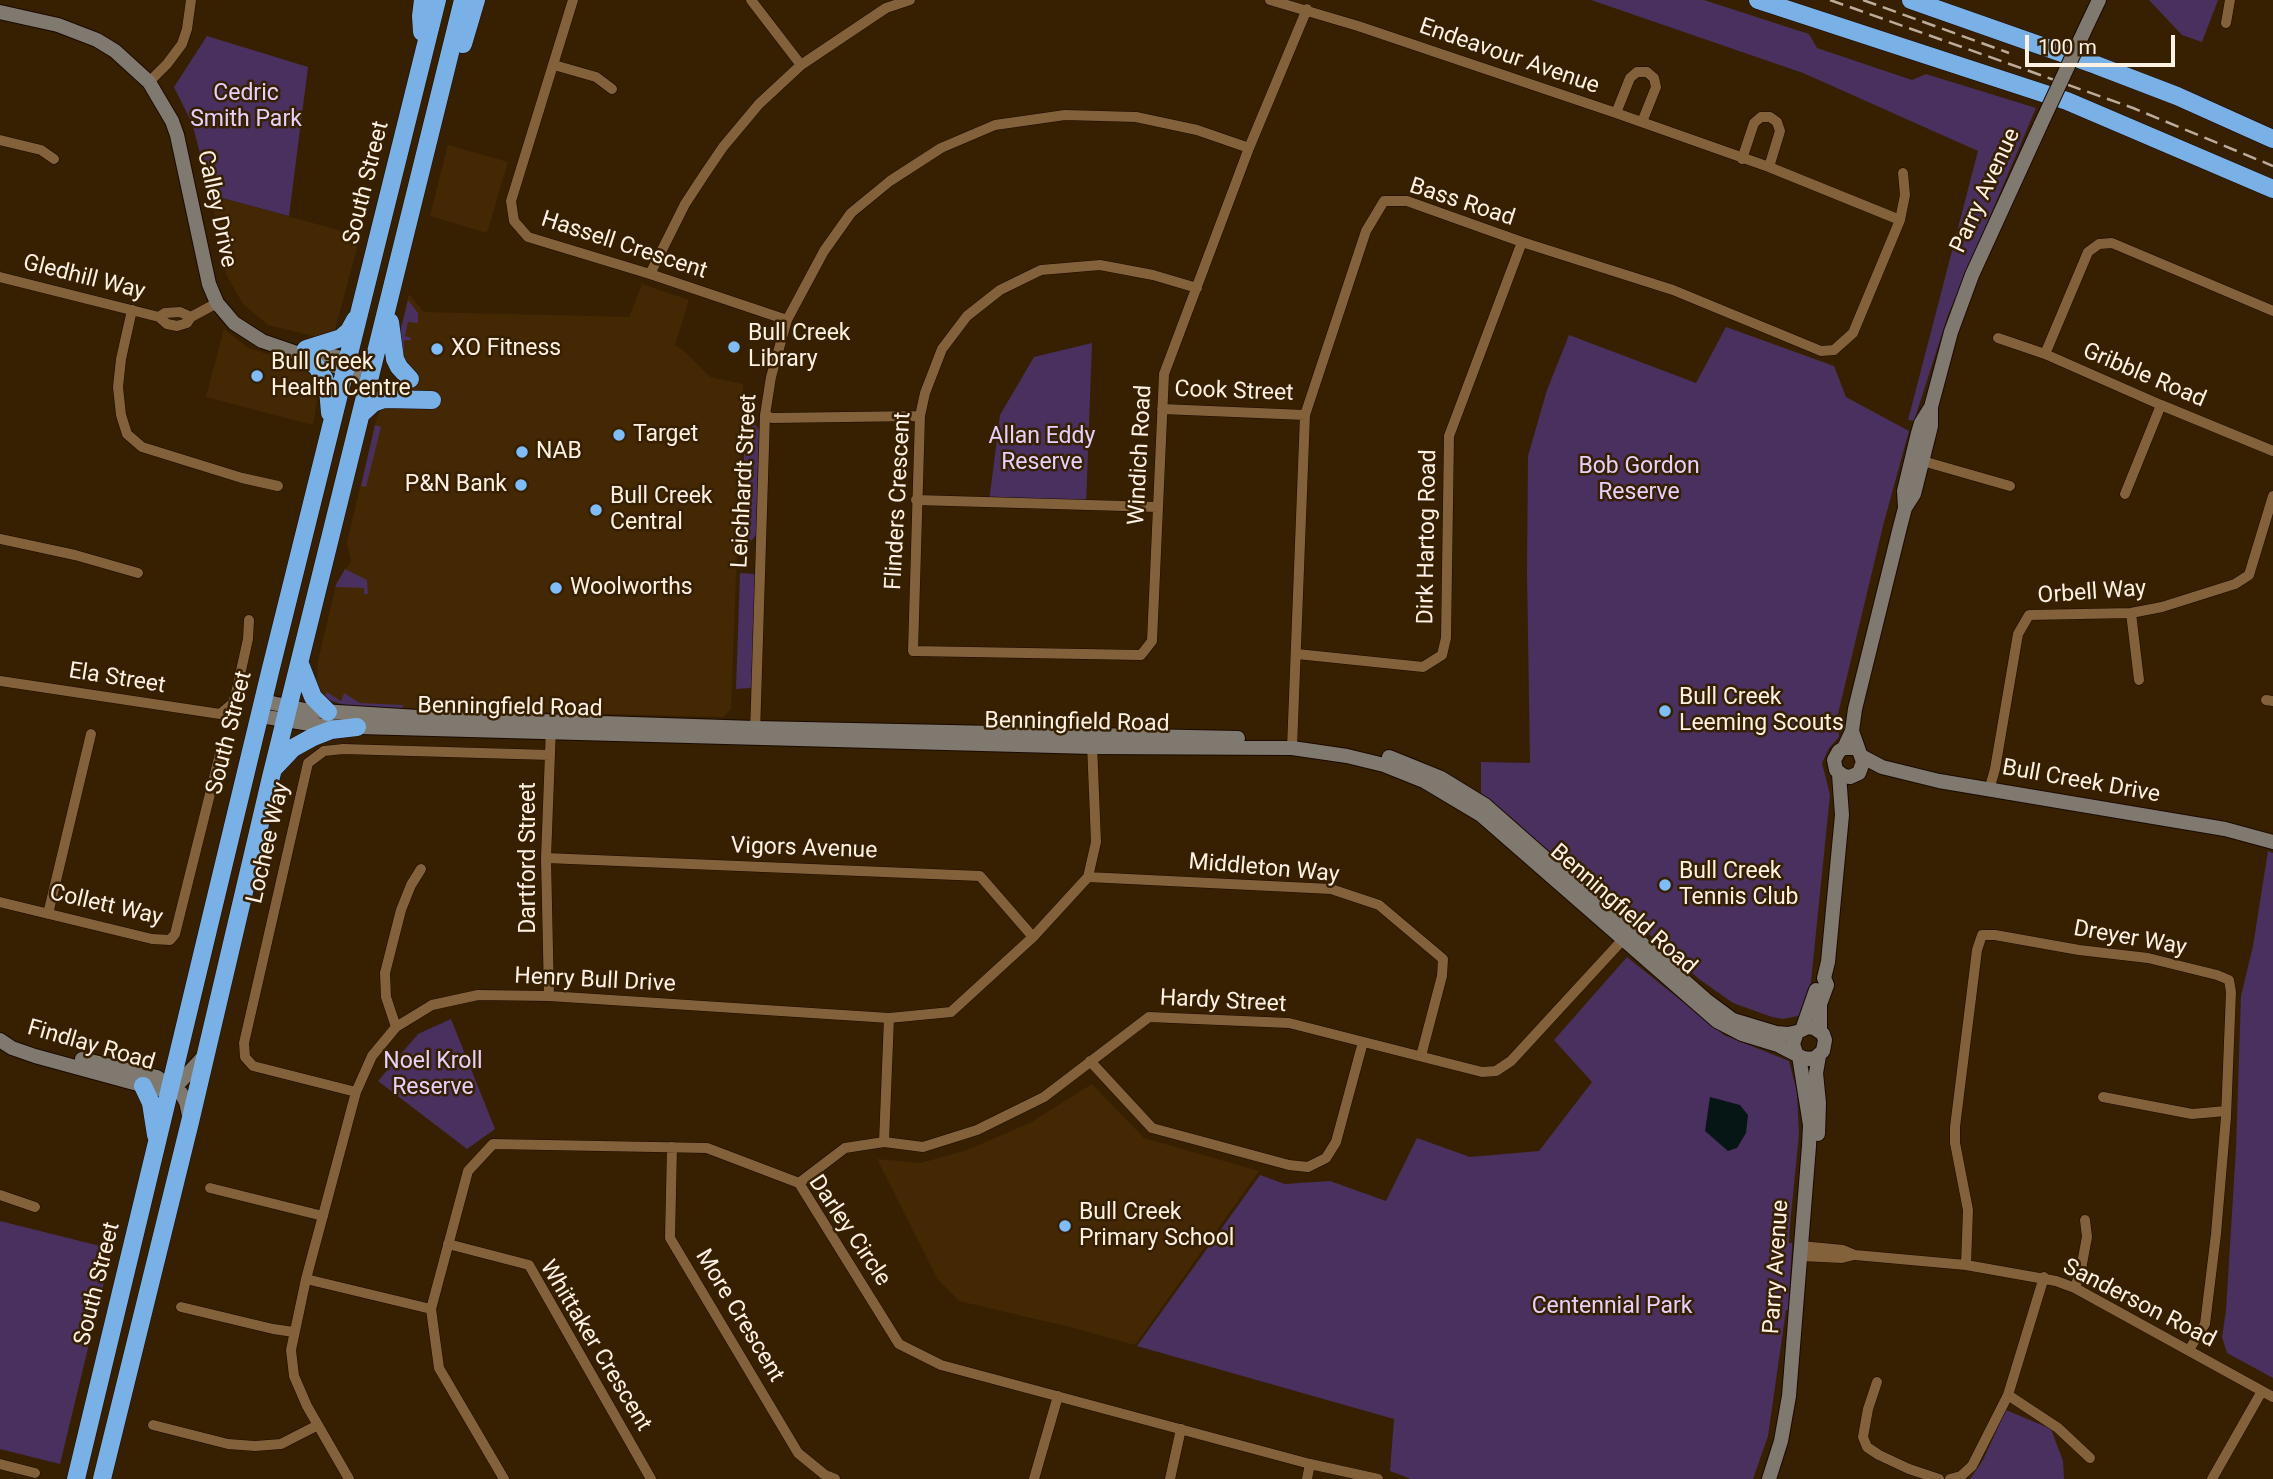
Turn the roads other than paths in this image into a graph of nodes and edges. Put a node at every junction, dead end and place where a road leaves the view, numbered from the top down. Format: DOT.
graph roads {
  1 [pos="191,0"];
  2 [pos="423,0"];
  3 [pos="437,0"];
  4 [pos="463,0"];
  5 [pos="476,0"];
  6 [pos="573,0"];
  7 [pos="751,0"];
  8 [pos="910,0"];
  9 [pos="1270,0"];
  10 [pos="1758,0"];
  11 [pos="1911,0"];
  12 [pos="2099,0"];
  13 [pos="2230,0"];
  14 [pos="884,4"];
  15 [pos="1307,9"];
  16 [pos="0,12"];
  17 [pos="2226,23"];
  18 [pos="424,57"];
  19 [pos="554,65"];
  20 [pos="801,65"];
  21 [pos="149,82"];
  22 [pos="611,89"];
  23 [pos="1616,113"];
  24 [pos="435,118"];
  25 [pos="1642,122"];
  26 [pos="2273,139"];
  27 [pos="0,140"];
  28 [pos="1249,148"];
  29 [pos="54,159"];
  30 [pos="1742,159"];
  31 [pos="1769,167"];
  32 [pos="1903,173"];
  33 [pos="392,184"];
  34 [pos="417,188"];
  35 [pos="2273,189"];
  36 [pos="1900,220"];
  37 [pos="1522,242"];
  38 [pos="650,274"];
  39 [pos="0,277"];
  40 [pos="1197,288"];
  41 [pos="217,303"];
  42 [pos="388,305"];
  43 [pos="132,310"];
  44 [pos="2273,310"];
  45 [pos="360,312"];
  46 [pos="787,320"];
  47 [pos="1998,338"];
  48 [pos="302,353"];
  49 [pos="2045,354"];
  50 [pos="347,365"];
  51 [pos="372,372"];
  52 [pos="410,379"];
  53 [pos="432,400"];
  54 [pos="2161,405"];
  55 [pos="1162,408"];
  56 [pos="362,414"];
  57 [pos="765,415"];
  58 [pos="1305,415"];
  59 [pos="920,416"];
  60 [pos="332,426"];
  61 [pos="2273,451"];
  62 [pos="1917,459"];
  63 [pos="278,486"];
  64 [pos="2010,486"];
  65 [pos="2125,494"];
  66 [pos="2273,496"];
  67 [pos="916,500"];
  68 [pos="1158,507"];
  69 [pos="0,540"];
  70 [pos="138,573"];
  71 [pos="2131,612"];
  72 [pos="249,620"];
  73 [pos="913,651"];
  74 [pos="1297,654"];
  75 [pos="300,664"];
  76 [pos="2139,680"];
  77 [pos="0,681"];
  78 [pos="261,708"];
  79 [pos="328,712"];
  80 [pos="287,714"];
  81 [pos="551,726"];
  82 [pos="357,727"];
  83 [pos="1852,731"];
  84 [pos="755,733"];
  85 [pos="91,734"];
  86 [pos="1092,742"];
  87 [pos="1292,744"];
  88 [pos="222,746"];
  89 [pos="1844,748"];
  90 [pos="550,754"];
  91 [pos="1860,764"];
  92 [pos="274,768"];
  93 [pos="1839,774"];
  94 [pos="1989,790"];
  95 [pos="1842,815"];
  96 [pos="2273,842"];
  97 [pos="546,859"];
  98 [pos="421,869"];
  99 [pos="1088,877"];
  100 [pos="0,902"];
  101 [pos="48,914"];
  102 [pos="1626,936"];
  103 [pos="1033,937"];
  104 [pos="1824,978"];
  105 [pos="549,996"];
  106 [pos="889,1018"];
  107 [pos="397,1027"];
  108 [pos="1800,1031"];
  109 [pos="1820,1032"];
  110 [pos="0,1039"];
  111 [pos="1363,1042"];
  112 [pos="206,1053"];
  113 [pos="1798,1055"];
  114 [pos="1819,1055"];
  115 [pos="1421,1056"];
  116 [pos="1090,1061"];
  117 [pos="143,1086"];
  118 [pos="172,1086"];
  119 [pos="356,1092"];
  120 [pos="2103,1097"];
  121 [pos="2226,1111"];
  122 [pos="190,1122"];
  123 [pos="884,1142"];
  124 [pos="156,1146"];
  125 [pos="672,1147"];
  126 [pos="799,1183"];
  127 [pos="210,1188"];
  128 [pos="0,1195"];
  129 [pos="35,1207"];
  130 [pos="323,1216"];
  131 [pos="2085,1220"];
  132 [pos="448,1244"];
  133 [pos="1805,1252"];
  134 [pos="1966,1265"];
  135 [pos="2044,1277"];
  136 [pos="306,1279"];
  137 [pos="2075,1288"];
  138 [pos="181,1307"];
  139 [pos="430,1309"];
  140 [pos="294,1332"];
  141 [pos="2189,1350"];
  142 [pos="1877,1382"];
  143 [pos="2262,1391"];
  144 [pos="2008,1395"];
  145 [pos="1058,1396"];
  146 [pos="2273,1397"];
  147 [pos="153,1425"];
  148 [pos="318,1425"];
  149 [pos="1181,1429"];
  150 [pos="2090,1458"];
  151 [pos="0,1464"];
  152 [pos="1310,1464"];
  153 [pos="35,1473"];
  154 [pos="76,1479"];
  155 [pos="102,1479"];
  156 [pos="349,1479"];
  157 [pos="504,1479"];
  158 [pos="651,1479"];
  159 [pos="835,1479"];
  160 [pos="1034,1479"];
  161 [pos="1170,1479"];
  162 [pos="1307,1479"];
  163 [pos="1378,1479"];
  164 [pos="1769,1479"];
  165 [pos="1777,1479"];
  166 [pos="1939,1479"];
  167 [pos="1951,1479"];
  168 [pos="2212,1479"];
  1 -- 21 [label="street"];
  2 -- 18 [label="highway"];
  3 -- 18 [label="highway, South Street"];
  4 -- 24 [label="highway"];
  5 -- 24 [label="highway"];
  6 -- 19 [label="street, Hassell Crescent"];
  7 -- 20 [label="street"];
  8 -- 14 [label="street"];
  9 -- 15 [label="street, Endeavour Avenue"];
  10 -- 35 [label="highway"];
  11 -- 26 [label="highway"];
  12 -- 62 [label="main road, Parry Avenue, bridge"];
  13 -- 17 [label="street"];
  14 -- 20 [label="street"];
  15 -- 23 [label="street, Endeavour Avenue"];
  15 -- 28 [label="street, Windich Road"];
  16 -- 21 [label="main road, Calley Drive"];
  18 -- 33 [label="highway, South Street"];
  19 -- 22 [label="street"];
  19 -- 38 [label="street, Hassell Crescent"];
  20 -- 38 [label="street"];
  21 -- 41 [label="main road, Calley Drive"];
  23 -- 25 [label="street, Endeavour Avenue"];
  23 -- 25 [label="street, Endeavour Avenue"];
  24 -- 34 [label="highway"];
  25 -- 30 [label="street, Endeavour Avenue"];
  27 -- 29 [label="street"];
  28 -- 40 [label="street, Windich Road"];
  28 -- 46 [label="street, Leichhardt Street"];
  30 -- 31 [label="street, Endeavour Avenue"];
  30 -- 31 [label="street"];
  31 -- 36 [label="street, Endeavour Avenue"];
  32 -- 36 [label="street, Bass Road"];
  33 -- 34 [label="highway"];
  33 -- 45 [label="highway, South Street"];
  34 -- 42 [label="highway"];
  36 -- 37 [label="street, Bass Road"];
  37 -- 58 [label="street, Bass Road"];
  37 -- 74 [label="street, Dirk Hartog Road"];
  38 -- 46 [label="street, Hassell Crescent"];
  39 -- 43 [label="street, Gledhill Way"];
  40 -- 55 [label="street, Windich Road"];
  40 -- 59 [label="street, Flinders Crescent"];
  41 -- 43 [label="street, Gledhill Way"];
  41 -- 48 [label="main road, Calley Drive"];
  42 -- 51 [label="highway"];
  42 -- 52 [label="highway"];
  43 -- 63 [label="street"];
  44 -- 49 [label="street"];
  45 -- 48 [label="highway"];
  45 -- 50 [label="highway, South Street"];
  46 -- 57 [label="street, Leichhardt Street"];
  47 -- 49 [label="street, Gribble Road"];
  48 -- 50 [label="main road, Calley Drive"];
  48 -- 60 [label="highway"];
  49 -- 54 [label="street, Gribble Road"];
  50 -- 51 [label="main road, Calley Drive"];
  50 -- 60 [label="highway, South Street"];
  51 -- 56 [label="highway"];
  53 -- 56 [label="highway"];
  54 -- 61 [label="street, Gribble Road"];
  54 -- 65 [label="street"];
  55 -- 58 [label="street, Cook Street"];
  55 -- 68 [label="street, Windich Road"];
  56 -- 75 [label="highway"];
  57 -- 59 [label="street"];
  57 -- 84 [label="street, Leichhardt Street"];
  58 -- 74 [label="street, Bass Road"];
  59 -- 67 [label="street, Flinders Crescent"];
  60 -- 78 [label="highway, South Street"];
  62 -- 64 [label="street"];
  62 -- 83 [label="main road, Parry Avenue"];
  66 -- 71 [label="street, Orbell Way"];
  67 -- 68 [label="street"];
  67 -- 73 [label="street, Flinders Crescent"];
  68 -- 73 [label="street, Windich Road"];
  69 -- 70 [label="street"];
  71 -- 76 [label="street"];
  71 -- 94 [label="street, Orbell Way"];
  72 -- 77 [label="street, Ela Street"];
  74 -- 87 [label="street, Bass Road"];
  75 -- 79 [label="highway"];
  75 -- 80 [label="highway"];
  78 -- 80 [label="main road, Benningfield Road"];
  78 -- 118 [label="highway, South Street"];
  79 -- 80 [label="main road, Benningfield Road"];
  79 -- 81 [label="main road, Benningfield Road"];
  80 -- 82 [label="main road, Benningfield Road"];
  80 -- 92 [label="highway"];
  81 -- 82 [label="main road, Benningfield Road"];
  81 -- 84 [label="main road, Benningfield Road"];
  81 -- 90 [label="street, Dartford Street"];
  82 -- 92 [label="highway"];
  83 -- 89 [label="main road, Parry Avenue"];
  83 -- 91 [label="main road, Parry Avenue"];
  84 -- 86 [label="main road, Benningfield Road"];
  85 -- 101 [label="street"];
  86 -- 87 [label="main road, Benningfield Road"];
  86 -- 99 [label="street, Henry Bull Drive"];
  87 -- 102 [label="main road, Benningfield Road"];
  88 -- 101 [label="street, Collett Way"];
  89 -- 91 [label="main road"];
  89 -- 93 [label="main road, Parry Avenue"];
  90 -- 97 [label="street, Dartford Street"];
  90 -- 119 [label="street, Lochee Way"];
  91 -- 93 [label="main road"];
  91 -- 94 [label="main road, Bull Creek Drive"];
  91 -- 95 [label="main road, Parry Avenue"];
  92 -- 112 [label="highway"];
  93 -- 95 [label="main road, Parry Avenue"];
  94 -- 96 [label="main road, Bull Creek Drive"];
  95 -- 104 [label="main road, Parry Avenue"];
  97 -- 103 [label="street, Vigors Avenue"];
  97 -- 105 [label="street, Dartford Street"];
  98 -- 107 [label="street"];
  99 -- 103 [label="street, Henry Bull Drive"];
  99 -- 115 [label="street, Middleton Way"];
  100 -- 101 [label="street, Collett Way"];
  102 -- 108 [label="main road, Benningfield Road"];
  102 -- 113 [label="main road, Benningfield Road"];
  102 -- 115 [label="street, Hardy Street"];
  103 -- 106 [label="street, Henry Bull Drive"];
  104 -- 108 [label="main road, Parry Avenue"];
  104 -- 109 [label="main road, Parry Avenue"];
  105 -- 106 [label="street, Henry Bull Drive"];
  105 -- 107 [label="street, Henry Bull Drive"];
  106 -- 123 [label="street"];
  107 -- 119 [label="street, Henry Bull Drive"];
  108 -- 109 [label="main road"];
  108 -- 113 [label="main road, Parry Avenue"];
  109 -- 114 [label="main road, Parry Avenue"];
  110 -- 117 [label="main road, Findlay Road"];
  110 -- 118 [label="main road, Findlay Road"];
  111 -- 115 [label="street, Hardy Street"];
  111 -- 116 [label="street, Hardy Street"];
  111 -- 116 [label="street"];
  112 -- 118 [label="main road, Findlay Road"];
  112 -- 122 [label="highway"];
  113 -- 114 [label="main road"];
  113 -- 133 [label="main road, Parry Avenue"];
  114 -- 133 [label="main road, Parry Avenue"];
  116 -- 123 [label="street, Hardy Street"];
  117 -- 118 [label="main road, Findlay Road"];
  117 -- 124 [label="highway"];
  118 -- 122 [label="main road, Findlay Road"];
  118 -- 124 [label="highway, South Street"];
  119 -- 130 [label="street, Henry Bull Drive"];
  120 -- 121 [label="street"];
  121 -- 134 [label="street, Dreyer Way"];
  121 -- 141 [label="street, Dreyer Way"];
  122 -- 155 [label="highway"];
  123 -- 126 [label="street, Hardy Street"];
  124 -- 154 [label="highway, South Street"];
  125 -- 126 [label="street, Darley Circle"];
  125 -- 132 [label="street, Darley Circle"];
  125 -- 159 [label="street, More Crescent"];
  126 -- 145 [label="street, Darley Circle"];
  127 -- 130 [label="street"];
  128 -- 129 [label="street"];
  130 -- 136 [label="street, Henry Bull Drive"];
  131 -- 137 [label="street"];
  132 -- 139 [label="street, Darley Circle"];
  132 -- 158 [label="street, Whittaker Crescent"];
  133 -- 134 [label="street, Sanderson Road"];
  133 -- 164 [label="main road, Parry Avenue"];
  133 -- 165 [label="main road, Parry Avenue"];
  134 -- 135 [label="street, Sanderson Road"];
  135 -- 137 [label="street, Sanderson Road"];
  135 -- 144 [label="street"];
  136 -- 139 [label="street"];
  136 -- 140 [label="street, Henry Bull Drive"];
  137 -- 141 [label="street, Sanderson Road"];
  138 -- 140 [label="street"];
  139 -- 157 [label="street, Darley Circle"];
  140 -- 148 [label="street, Henry Bull Drive"];
  141 -- 143 [label="street, Sanderson Road"];
  142 -- 166 [label="street"];
  143 -- 146 [label="street, Sanderson Road"];
  143 -- 168 [label="street"];
  144 -- 150 [label="street"];
  144 -- 167 [label="street"];
  145 -- 149 [label="street, Darley Circle"];
  145 -- 160 [label="street"];
  147 -- 148 [label="street"];
  148 -- 156 [label="street, Henry Bull Drive"];
  149 -- 152 [label="street, Darley Circle"];
  149 -- 161 [label="street"];
  151 -- 153 [label="street"];
  152 -- 162 [label="street"];
  152 -- 163 [label="street, Darley Circle"];
}
